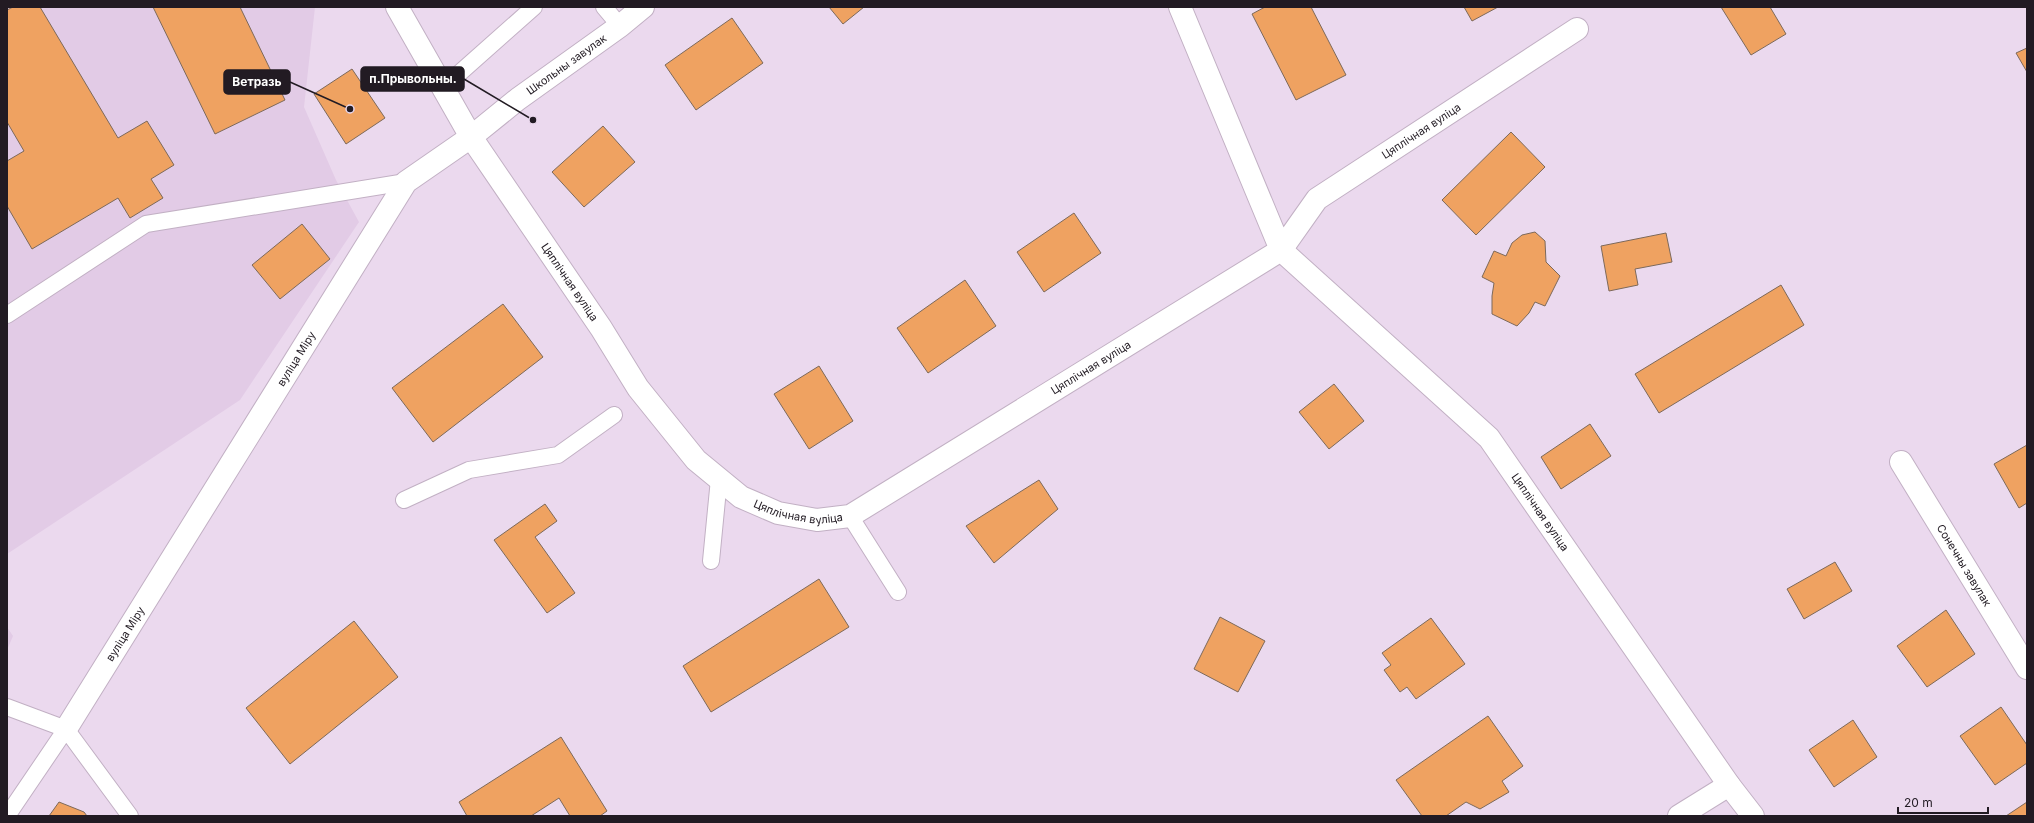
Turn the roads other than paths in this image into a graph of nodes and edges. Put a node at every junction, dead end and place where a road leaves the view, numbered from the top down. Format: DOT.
graph roads {
  1 [pos="397,7"];
  2 [pos="534,7"];
  3 [pos="604,7"];
  4 [pos="643,7"];
  5 [pos="1180,7"];
  6 [pos="620,26"];
  7 [pos="1577,29"];
  8 [pos="443,86"];
  9 [pos="472,136"];
  10 [pos="406,182"];
  11 [pos="1281,250"];
  12 [pos="7,315"];
  13 [pos="614,415"];
  14 [pos="1901,462"];
  15 [pos="719,479"];
  16 [pos="404,500"];
  17 [pos="850,516"];
  18 [pos="711,562"];
  19 [pos="898,592"];
  20 [pos="2027,668"];
  21 [pos="7,707"];
  22 [pos="66,729"];
  23 [pos="1729,785"];
  24 [pos="7,816"];
  25 [pos="130,816"];
  26 [pos="1679,816"];
  27 [pos="1753,816"];
  1 -- 8 [label="street"];
  2 -- 8 [label="lane"];
  3 -- 6 [label="lane"];
  4 -- 6 [label="street, Школьны завулак"];
  5 -- 11 [label="street, Цяплічная вуліца"];
  6 -- 9 [label="street, Школьны завулак"];
  7 -- 11 [label="street, Цяплічная вуліца"];
  8 -- 9 [label="street"];
  9 -- 10 [label="street, вуліца Міру"];
  9 -- 15 [label="street, Цяплічная вуліца"];
  10 -- 12 [label="lane"];
  10 -- 22 [label="street, вуліца Міру"];
  11 -- 17 [label="street, Цяплічная вуліца"];
  11 -- 23 [label="street, Цяплічная вуліца"];
  13 -- 16 [label="lane"];
  14 -- 20 [label="street, Сонечны завулак"];
  15 -- 17 [label="street, Цяплічная вуліца"];
  15 -- 18 [label="lane"];
  17 -- 19 [label="lane"];
  21 -- 22 [label="lane"];
  22 -- 24 [label="lane"];
  22 -- 25 [label="lane"];
  23 -- 26 [label="street"];
  23 -- 27 [label="street, Цяплічная вуліца"];
}
